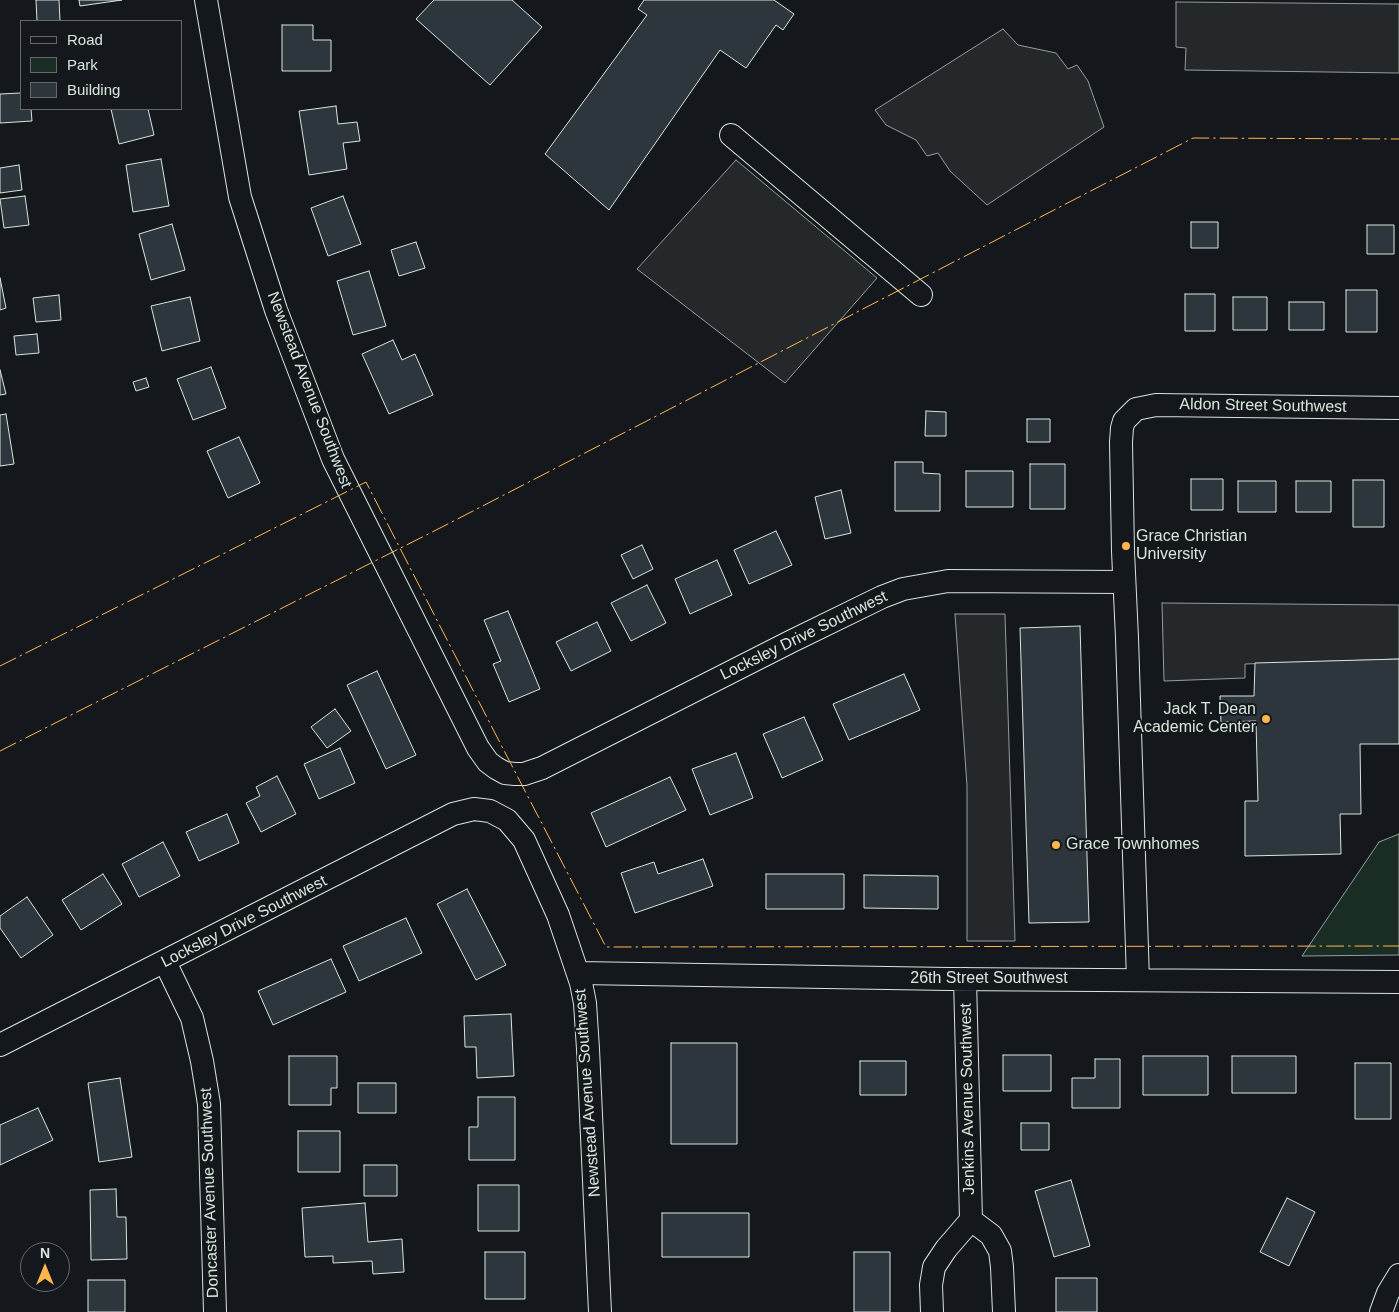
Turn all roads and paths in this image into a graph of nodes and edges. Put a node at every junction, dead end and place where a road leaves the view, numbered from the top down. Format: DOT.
graph roads {
  1 [pos="206,0"];
  2 [pos="732,135"];
  3 [pos="921,296"];
  4 [pos="1399,408"];
  5 [pos="1124,582"];
  6 [pos="505,773"];
  7 [pos="490,810"];
  8 [pos="165,962"];
  9 [pos="579,973"];
  10 [pos="965,979"];
  11 [pos="1138,980"];
  12 [pos="1399,982"];
  13 [pos="0,1045"];
  14 [pos="971,1220"];
  15 [pos="1399,1275"];
  16 [pos="215,1312"];
  17 [pos="600,1312"];
  18 [pos="932,1312"];
  19 [pos="1004,1312"];
  20 [pos="1381,1312"];
  1 -- 6 [label="street, Newstead Avenue Southwest"];
  2 -- 3 [label="street"];
  4 -- 5 [label="street, Aldon Street Southwest"];
  5 -- 6 [label="street, Locksley Drive Southwest"];
  5 -- 11 [label="street"];
  7 -- 8 [label="street, Locksley Drive Southwest"];
  7 -- 9 [label="street, Newstead Avenue Southwest"];
  8 -- 13 [label="street, Locksley Drive Southwest"];
  8 -- 16 [label="street, Doncaster Avenue Southwest"];
  9 -- 10 [label="street, 26th Street Southwest"];
  9 -- 17 [label="street, Newstead Avenue Southwest"];
  10 -- 11 [label="street, 26th Street Southwest"];
  10 -- 14 [label="street, Jenkins Avenue Southwest"];
  11 -- 12 [label="street, 26th Street Southwest"];
  14 -- 18 [label="street"];
  14 -- 19 [label="street"];
  15 -- 20 [label="street"];
}
